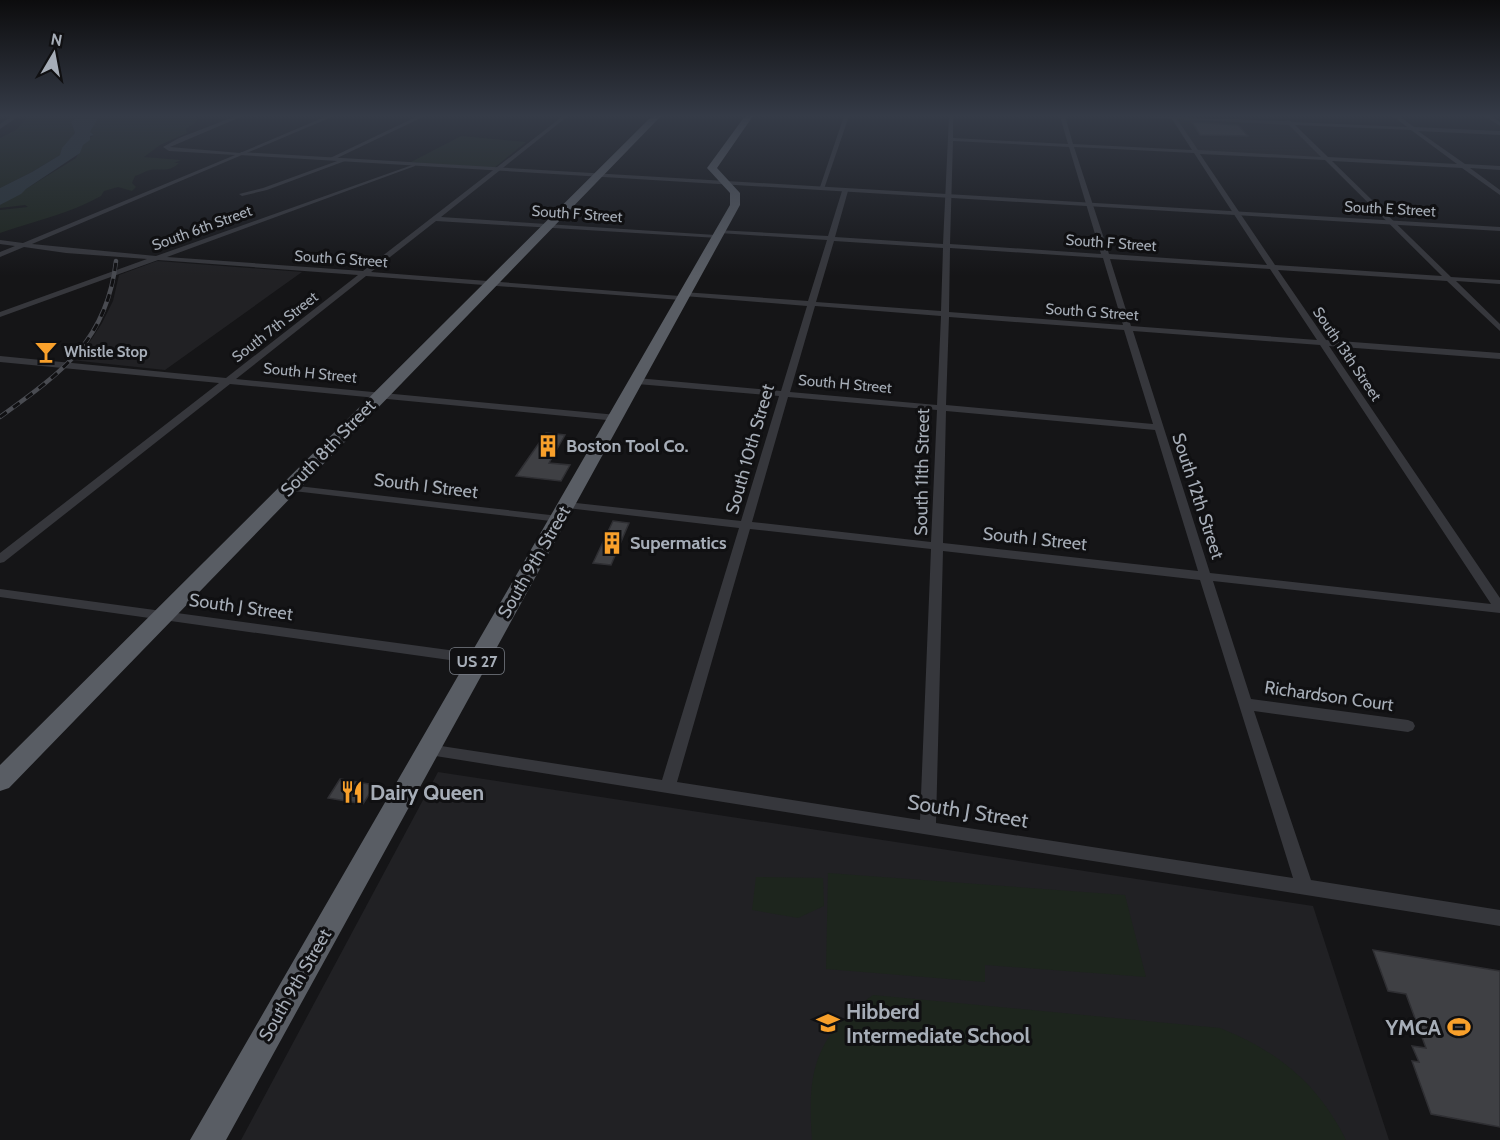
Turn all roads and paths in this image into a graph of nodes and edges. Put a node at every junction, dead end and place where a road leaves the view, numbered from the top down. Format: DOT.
graph roads {
  1 [pos="204,169"];
  2 [pos="320,169"];
  3 [pos="401,169"];
  4 [pos="484,169"];
  5 [pos="605,169"];
  6 [pos="713,169"];
  7 [pos="828,169"];
  8 [pos="949,169"];
  9 [pos="1078,169"];
  10 [pos="1207,169"];
  11 [pos="1336,169"];
  12 [pos="1467,169"];
  13 [pos="498,170"];
  14 [pos="598,176"];
  15 [pos="725,184"];
  16 [pos="821,189"];
  17 [pos="845,191"];
  18 [pos="1500,193"];
  19 [pos="242,194"];
  20 [pos="948,196"];
  21 [pos="1090,205"];
  22 [pos="1237,214"];
  23 [pos="437,219"];
  24 [pos="1391,223"];
  25 [pos="549,226"];
  26 [pos="1500,229"];
  27 [pos="718,234"];
  28 [pos="831,238"];
  29 [pos="0,243"];
  30 [pos="946,245"];
  31 [pos="19,246"];
  32 [pos="0,255"];
  33 [pos="1105,256"];
  34 [pos="158,258"];
  35 [pos="1273,267"];
  36 [pos="365,274"];
  37 [pos="1449,279"];
  38 [pos="1500,282"];
  39 [pos="492,283"];
  40 [pos="682,296"];
  41 [pos="811,305"];
  42 [pos="0,315"];
  43 [pos="944,315"];
  44 [pos="1128,329"];
  45 [pos="1500,329"];
  46 [pos="1324,343"];
  47 [pos="1500,356"];
  48 [pos="0,359"];
  49 [pos="228,381"];
  50 [pos="637,381"];
  51 [pos="783,394"];
  52 [pos="380,395"];
  53 [pos="940,408"];
  54 [pos="616,418"];
  55 [pos="1158,427"];
  56 [pos="289,488"];
  57 [pos="563,512"];
  58 [pos="746,525"];
  59 [pos="937,546"];
  60 [pos="0,559"];
  61 [pos="1206,576"];
  62 [pos="0,593"];
  63 [pos="1500,608"];
  64 [pos="163,616"];
  65 [pos="478,659"];
  66 [pos="1245,704"];
  67 [pos="1408,726"];
  68 [pos="428,750"];
  69 [pos="0,781"];
  70 [pos="668,786"];
  71 [pos="928,828"];
  72 [pos="1304,886"];
  73 [pos="1500,918"];
  74 [pos="207,1140"];
  1 -- 31 [label="street"];
  2 -- 19 [label="street"];
  3 -- 34 [label="street, South 6th Street"];
  4 -- 13 [label="street, South E Street"];
  5 -- 14 [label="highway, South 8th Street"];
  6 -- 15 [label="highway, South 9th Street / US 27"];
  7 -- 16 [label="street"];
  8 -- 20 [label="street, South 11th Street"];
  9 -- 21 [label="street, South 12th Street"];
  10 -- 22 [label="street, South 13th Street"];
  11 -- 24 [label="street"];
  12 -- 18 [label="street"];
  13 -- 14 [label="street, South E Street"];
  13 -- 23 [label="street, South 7th Street"];
  14 -- 15 [label="street, South E Street"];
  14 -- 25 [label="highway, South 8th Street"];
  15 -- 16 [label="street, South E Street"];
  15 -- 27 [label="highway, South 9th Street / US 27"];
  16 -- 17 [label="street, South E Street"];
  17 -- 20 [label="street, South E Street"];
  17 -- 28 [label="street, South 10th Street"];
  20 -- 21 [label="street, South E Street"];
  20 -- 30 [label="street, South 11th Street"];
  21 -- 22 [label="street, South E Street"];
  21 -- 33 [label="street, South 12th Street"];
  22 -- 24 [label="street, South E Street"];
  22 -- 35 [label="street, South 13th Street"];
  23 -- 25 [label="street, South F Street"];
  23 -- 36 [label="street, South 7th Street"];
  24 -- 26 [label="street, South E Street"];
  24 -- 37 [label="street"];
  25 -- 27 [label="street, South F Street"];
  25 -- 39 [label="highway, South 8th Street"];
  27 -- 28 [label="street, South F Street"];
  27 -- 40 [label="highway, South 9th Street / US 27"];
  28 -- 30 [label="street, South F Street"];
  28 -- 41 [label="street, South 10th Street"];
  29 -- 31 [label="street, South G Street"];
  30 -- 33 [label="street, South F Street"];
  30 -- 43 [label="street, South 11th Street"];
  31 -- 32 [label="street"];
  31 -- 34 [label="street, South G Street"];
  33 -- 35 [label="street, South F Street"];
  33 -- 44 [label="street, South 12th Street"];
  34 -- 36 [label="street, South G Street"];
  34 -- 42 [label="street, South 6th Street"];
  35 -- 37 [label="street, South F Street"];
  35 -- 46 [label="street, South 13th Street"];
  36 -- 39 [label="street, South G Street"];
  36 -- 49 [label="street, South 7th Street"];
  37 -- 38 [label="street, South F Street"];
  37 -- 45 [label="street"];
  39 -- 40 [label="street, South G Street"];
  39 -- 52 [label="highway, South 8th Street"];
  40 -- 41 [label="street, South G Street"];
  40 -- 50 [label="highway, South 9th Street / US 27"];
  41 -- 43 [label="street, South G Street"];
  41 -- 51 [label="street, South 10th Street"];
  43 -- 44 [label="street, South G Street"];
  43 -- 53 [label="street, South 11th Street"];
  44 -- 46 [label="street, South G Street"];
  44 -- 55 [label="street, South 12th Street"];
  46 -- 47 [label="street, South G Street"];
  46 -- 63 [label="street, South 13th Street"];
  48 -- 49 [label="street, South H Street"];
  49 -- 52 [label="street, South H Street"];
  49 -- 60 [label="street, South 7th Street"];
  50 -- 51 [label="street, South H Street"];
  50 -- 54 [label="highway, South 9th Street / US 27"];
  51 -- 53 [label="street, South H Street"];
  51 -- 58 [label="street, South 10th Street"];
  52 -- 54 [label="street, South H Street"];
  52 -- 56 [label="highway, South 8th Street"];
  53 -- 55 [label="street, South H Street"];
  53 -- 59 [label="street, South 11th Street"];
  54 -- 57 [label="highway, South 9th Street / US 27"];
  55 -- 61 [label="street, South 12th Street"];
  56 -- 57 [label="street, South I Street"];
  56 -- 64 [label="highway, South 8th Street"];
  57 -- 58 [label="street, South I Street"];
  57 -- 65 [label="highway, South 9th Street / US 27"];
  58 -- 59 [label="street, South I Street"];
  58 -- 70 [label="street, South 10th Street"];
  59 -- 61 [label="street, South I Street"];
  59 -- 71 [label="street, South 11th Street"];
  61 -- 63 [label="street, South I Street"];
  61 -- 66 [label="street, South 12th Street"];
  62 -- 64 [label="street, South J Street"];
  64 -- 65 [label="street, South J Street"];
  64 -- 69 [label="highway, South 8th Street"];
  65 -- 68 [label="highway, South 9th Street / US 27"];
  66 -- 67 [label="street, Richardson Court"];
  66 -- 72 [label="street, South 12th Street"];
  68 -- 70 [label="street, South J Street"];
  68 -- 74 [label="highway, South 9th Street / US 27"];
  70 -- 71 [label="street, South J Street"];
  71 -- 72 [label="street, South J Street"];
  72 -- 73 [label="street, South J Street"];
}
